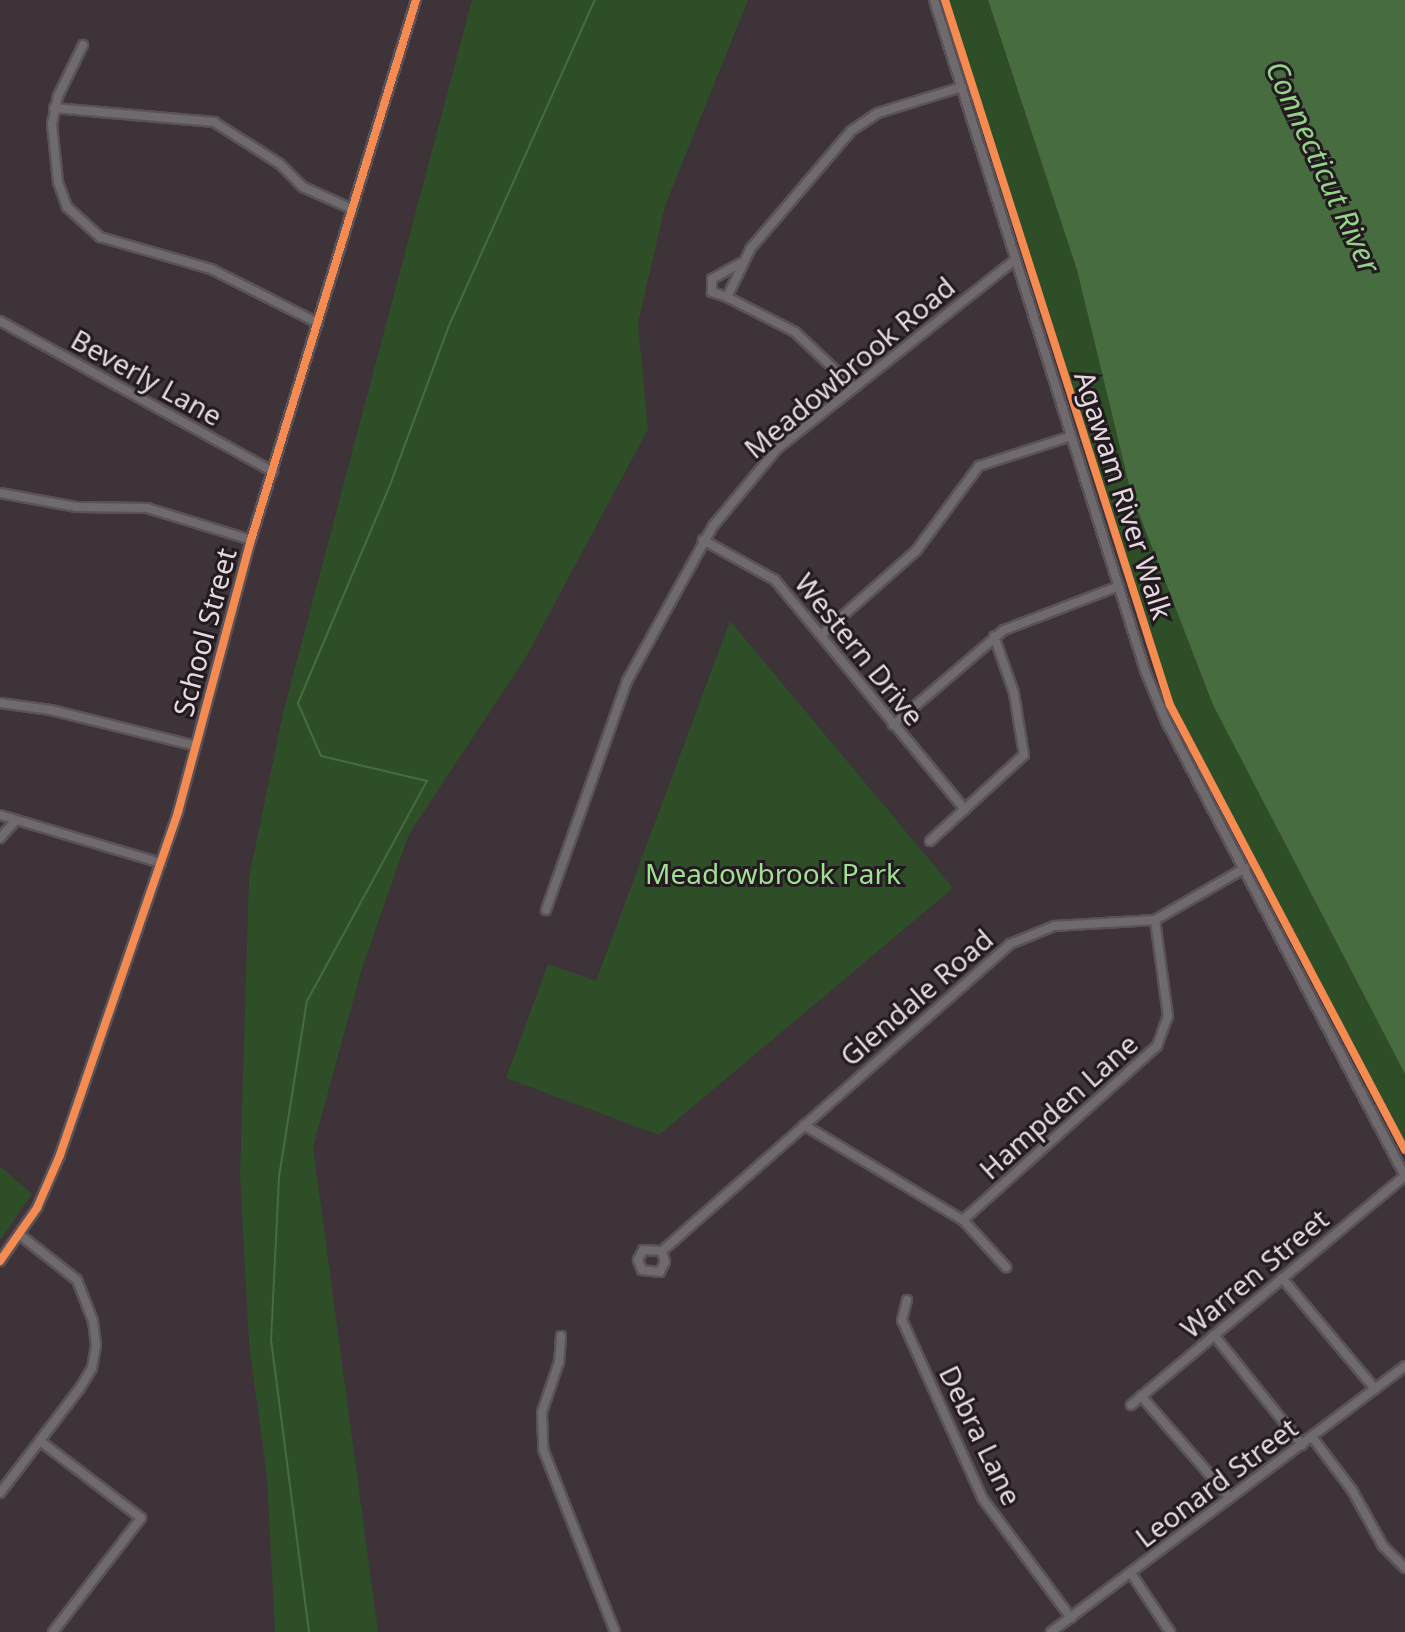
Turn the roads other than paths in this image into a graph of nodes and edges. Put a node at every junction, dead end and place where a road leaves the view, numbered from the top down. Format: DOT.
graph roads {
  1 [pos="416,0"];
  2 [pos="934,0"];
  3 [pos="83,45"];
  4 [pos="962,87"];
  5 [pos="54,108"];
  6 [pos="350,208"];
  7 [pos="1015,260"];
  8 [pos="742,263"];
  9 [pos="727,297"];
  10 [pos="0,321"];
  11 [pos="318,323"];
  12 [pos="853,387"];
  13 [pos="1069,437"];
  14 [pos="273,472"];
  15 [pos="0,493"];
  16 [pos="251,540"];
  17 [pos="703,540"];
  18 [pos="1119,586"];
  19 [pos="821,635"];
  20 [pos="994,636"];
  21 [pos="0,703"];
  22 [pos="893,725"];
  23 [pos="196,746"];
  24 [pos="965,810"];
  25 [pos="0,815"];
  26 [pos="16,820"];
  27 [pos="0,838"];
  28 [pos="930,841"];
  29 [pos="161,863"];
  30 [pos="1245,868"];
  31 [pos="546,910"];
  32 [pos="1155,920"];
  33 [pos="804,1125"];
  34 [pos="1405,1176"];
  35 [pos="963,1220"];
  36 [pos="20,1235"];
  37 [pos="662,1251"];
  38 [pos="0,1261"];
  39 [pos="1006,1267"];
  40 [pos="1282,1278"];
  41 [pos="907,1300"];
  42 [pos="1214,1335"];
  43 [pos="561,1336"];
  44 [pos="1405,1366"];
  45 [pos="1375,1389"];
  46 [pos="1141,1396"];
  47 [pos="1131,1405"];
  48 [pos="1312,1437"];
  49 [pos="40,1441"];
  50 [pos="1302,1445"];
  51 [pos="0,1493"];
  52 [pos="1230,1498"];
  53 [pos="1405,1568"];
  54 [pos="1131,1573"];
  55 [pos="1071,1618"];
  56 [pos="53,1632"];
  57 [pos="615,1632"];
  58 [pos="1051,1632"];
  59 [pos="1170,1632"];
  1 -- 6 [label="street, School Street"];
  2 -- 4 [label="street"];
  3 -- 5 [label="street"];
  4 -- 7 [label="street"];
  4 -- 8 [label="street"];
  5 -- 6 [label="street"];
  5 -- 11 [label="street"];
  6 -- 11 [label="street, School Street"];
  7 -- 12 [label="street, Meadowbrook Road"];
  7 -- 13 [label="street"];
  8 -- 9 [label="street"];
  8 -- 9 [label="street"];
  9 -- 12 [label="street"];
  10 -- 14 [label="street, Beverly Lane"];
  11 -- 14 [label="street, School Street"];
  12 -- 17 [label="street, Meadowbrook Road"];
  13 -- 18 [label="street"];
  13 -- 19 [label="street"];
  14 -- 16 [label="street, School Street"];
  15 -- 16 [label="street"];
  16 -- 23 [label="street, School Street"];
  17 -- 19 [label="street, Western Drive"];
  17 -- 31 [label="street, Meadowbrook Road"];
  18 -- 20 [label="street"];
  18 -- 30 [label="street"];
  19 -- 22 [label="street, Western Drive"];
  20 -- 22 [label="street"];
  20 -- 24 [label="street"];
  21 -- 23 [label="street"];
  22 -- 24 [label="street, Western Drive"];
  23 -- 29 [label="street, School Street"];
  24 -- 28 [label="street"];
  25 -- 26 [label="street"];
  26 -- 27 [label="street"];
  26 -- 29 [label="street"];
  29 -- 36 [label="street, School Street"];
  30 -- 32 [label="street, Glendale Road"];
  30 -- 34 [label="street"];
  32 -- 33 [label="street, Glendale Road"];
  32 -- 35 [label="street, Hampden Lane"];
  33 -- 35 [label="street"];
  33 -- 37 [label="street, Glendale Road"];
  34 -- 40 [label="street, Warren Street"];
  35 -- 39 [label="street"];
  36 -- 38 [label="street, School Street"];
  36 -- 49 [label="street"];
  40 -- 42 [label="street, Warren Street"];
  40 -- 45 [label="street"];
  41 -- 55 [label="street, Debra Lane"];
  42 -- 46 [label="street, Warren Street"];
  42 -- 50 [label="street"];
  43 -- 57 [label="street"];
  44 -- 45 [label="street, Leonard Street"];
  45 -- 48 [label="street, Leonard Street"];
  46 -- 47 [label="street, Warren Street"];
  46 -- 52 [label="street"];
  48 -- 50 [label="street, Leonard Street"];
  48 -- 53 [label="street"];
  49 -- 51 [label="street"];
  49 -- 56 [label="street"];
  50 -- 52 [label="street, Leonard Street"];
  52 -- 54 [label="street, Leonard Street"];
  54 -- 55 [label="street, Leonard Street"];
  54 -- 59 [label="street"];
  55 -- 58 [label="street, Leonard Street"];
}
